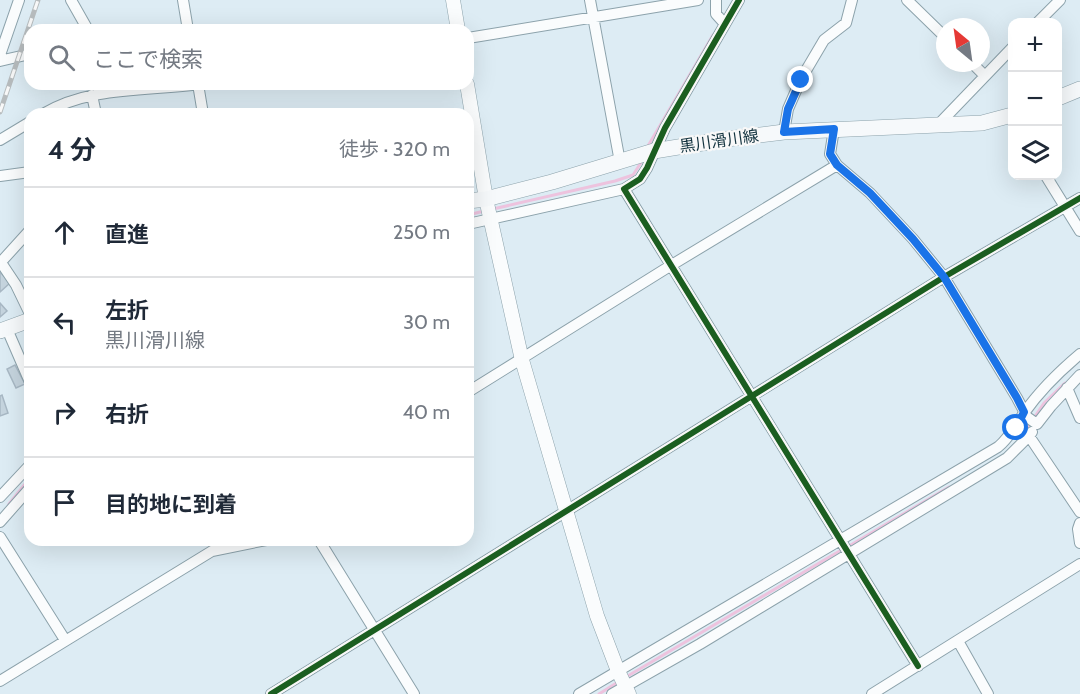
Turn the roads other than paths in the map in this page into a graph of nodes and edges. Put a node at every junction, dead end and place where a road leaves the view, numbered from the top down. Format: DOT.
graph roads {
  1 [pos="19,0"];
  2 [pos="71,0"];
  3 [pos="183,0"];
  4 [pos="453,0"];
  5 [pos="590,0"];
  6 [pos="698,0"];
  7 [pos="716,0"];
  8 [pos="739,0"];
  9 [pos="852,0"];
  10 [pos="907,0"];
  11 [pos="1060,0"];
  12 [pos="593,16"];
  13 [pos="1042,18"];
  14 [pos="81,24"];
  15 [pos="187,24"];
  16 [pos="457,24"];
  17 [pos="725,24"];
  18 [pos="936,28"];
  19 [pos="474,37"];
  20 [pos="1008,52"];
  21 [pos="24,55"];
  22 [pos="0,56"];
  23 [pos="0,61"];
  24 [pos="981,72"];
  25 [pos="985,76"];
  26 [pos="1080,89"];
  27 [pos="118,90"];
  28 [pos="199,90"];
  29 [pos="468,90"];
  30 [pos="92,96"];
  31 [pos="1062,96"];
  32 [pos="52,108"];
  33 [pos="95,108"];
  34 [pos="202,108"];
  35 [pos="471,108"];
  36 [pos="1008,118"];
  37 [pos="24,126"];
  38 [pos="474,126"];
  39 [pos="937,126"];
  40 [pos="834,129"];
  41 [pos="784,132"];
  42 [pos="0,141"];
  43 [pos="654,151"];
  44 [pos="620,162"];
  45 [pos="837,165"];
  46 [pos="24,173"];
  47 [pos="0,176"];
  48 [pos="1049,180"];
  49 [pos="624,189"];
  50 [pos="1080,198"];
  51 [pos="486,199"];
  52 [pos="474,200"];
  53 [pos="1065,206"];
  54 [pos="491,220"];
  55 [pos="474,223"];
  56 [pos="1080,231"];
  57 [pos="24,236"];
  58 [pos="0,261"];
  59 [pos="670,266"];
  60 [pos="944,277"];
  61 [pos="24,302"];
  62 [pos="24,322"];
  63 [pos="4,330"];
  64 [pos="1080,354"];
  65 [pos="522,360"];
  66 [pos="24,370"];
  67 [pos="1080,375"];
  68 [pos="474,388"];
  69 [pos="1067,388"];
  70 [pos="752,398"];
  71 [pos="1080,418"];
  72 [pos="1031,419"];
  73 [pos="1029,436"];
  74 [pos="24,471"];
  75 [pos="24,495"];
  76 [pos="0,497"];
  77 [pos="566,512"];
  78 [pos="1080,512"];
  79 [pos="0,522"];
  80 [pos="1080,523"];
  81 [pos="0,537"];
  82 [pos="840,540"];
  83 [pos="1080,543"];
  84 [pos="221,546"];
  85 [pos="323,546"];
  86 [pos="849,554"];
  87 [pos="1080,564"];
  88 [pos="375,630"];
  89 [pos="65,640"];
  90 [pos="958,641"];
  91 [pos="918,666"];
  92 [pos="0,681"];
  93 [pos="623,681"];
  94 [pos="271,694"];
  95 [pos="414,694"];
  96 [pos="579,694"];
  97 [pos="612,694"];
  98 [pos="872,694"];
  99 [pos="988,694"];
  1 -- 22 [label="street"];
  2 -- 14 [label="street"];
  3 -- 15 [label="street"];
  4 -- 16 [label="street"];
  5 -- 12 [label="street"];
  6 -- 12 [label="street"];
  7 -- 17 [label="street"];
  8 -- 17 [label="street"];
  9 -- 41 [label="street"];
  10 -- 18 [label="street"];
  11 -- 13 [label="street"];
  12 -- 19 [label="street"];
  12 -- 44 [label="street"];
  17 -- 43 [label="street"];
  20 -- 25 [label="street"];
  21 -- 23 [label="street"];
  24 -- 25 [label="street"];
  25 -- 39 [label="street"];
  26 -- 31 [label="main road"];
  27 -- 30 [label="street"];
  28 -- 34 [label="street"];
  29 -- 35 [label="street"];
  30 -- 32 [label="street"];
  30 -- 33 [label="street"];
  36 -- 39 [label="main road, 黒川滑川線"];
  37 -- 42 [label="street"];
  38 -- 51 [label="street"];
  39 -- 40 [label="main road, 黒川滑川線"];
  40 -- 41 [label="main road, 黒川滑川線"];
  40 -- 45 [label="street"];
  41 -- 43 [label="main road, 黒川滑川線"];
  43 -- 44 [label="main road, 黒川滑川線"];
  43 -- 49 [label="street"];
  44 -- 51 [label="main road, 黒川滑川線"];
  45 -- 59 [label="street"];
  45 -- 60 [label="street"];
  46 -- 47 [label="street"];
  48 -- 53 [label="street"];
  49 -- 54 [label="street"];
  49 -- 59 [label="street"];
  50 -- 53 [label="street"];
  51 -- 52 [label="main road, 黒川滑川線"];
  51 -- 54 [label="street"];
  53 -- 56 [label="street"];
  53 -- 60 [label="street"];
  54 -- 55 [label="street"];
  54 -- 65 [label="street"];
  57 -- 58 [label="street"];
  58 -- 61 [label="street"];
  59 -- 65 [label="street"];
  59 -- 70 [label="street"];
  60 -- 70 [label="street"];
  60 -- 72 [label="street"];
  62 -- 63 [label="main road"];
  63 -- 66 [label="street"];
  64 -- 72 [label="street"];
  65 -- 68 [label="street"];
  65 -- 77 [label="street"];
  67 -- 69 [label="street"];
  69 -- 71 [label="street"];
  69 -- 72 [label="street"];
  70 -- 77 [label="street"];
  70 -- 82 [label="street"];
  72 -- 73 [label="street"];
  72 -- 82 [label="street"];
  73 -- 78 [label="street"];
  73 -- 86 [label="street"];
  74 -- 76 [label="street"];
  75 -- 79 [label="street"];
  77 -- 88 [label="street"];
  77 -- 93 [label="street"];
  80 -- 83 [label="street"];
  81 -- 89 [label="street"];
  82 -- 86 [label="street"];
  82 -- 93 [label="street"];
  84 -- 89 [label="street"];
  85 -- 88 [label="street"];
  86 -- 91 [label="street"];
  86 -- 93 [label="street"];
  87 -- 90 [label="street"];
  88 -- 94 [label="street"];
  88 -- 95 [label="street"];
  89 -- 92 [label="street"];
  90 -- 91 [label="street"];
  90 -- 99 [label="street"];
  91 -- 98 [label="street"];
  93 -- 96 [label="street"];
  93 -- 97 [label="street"];
}
